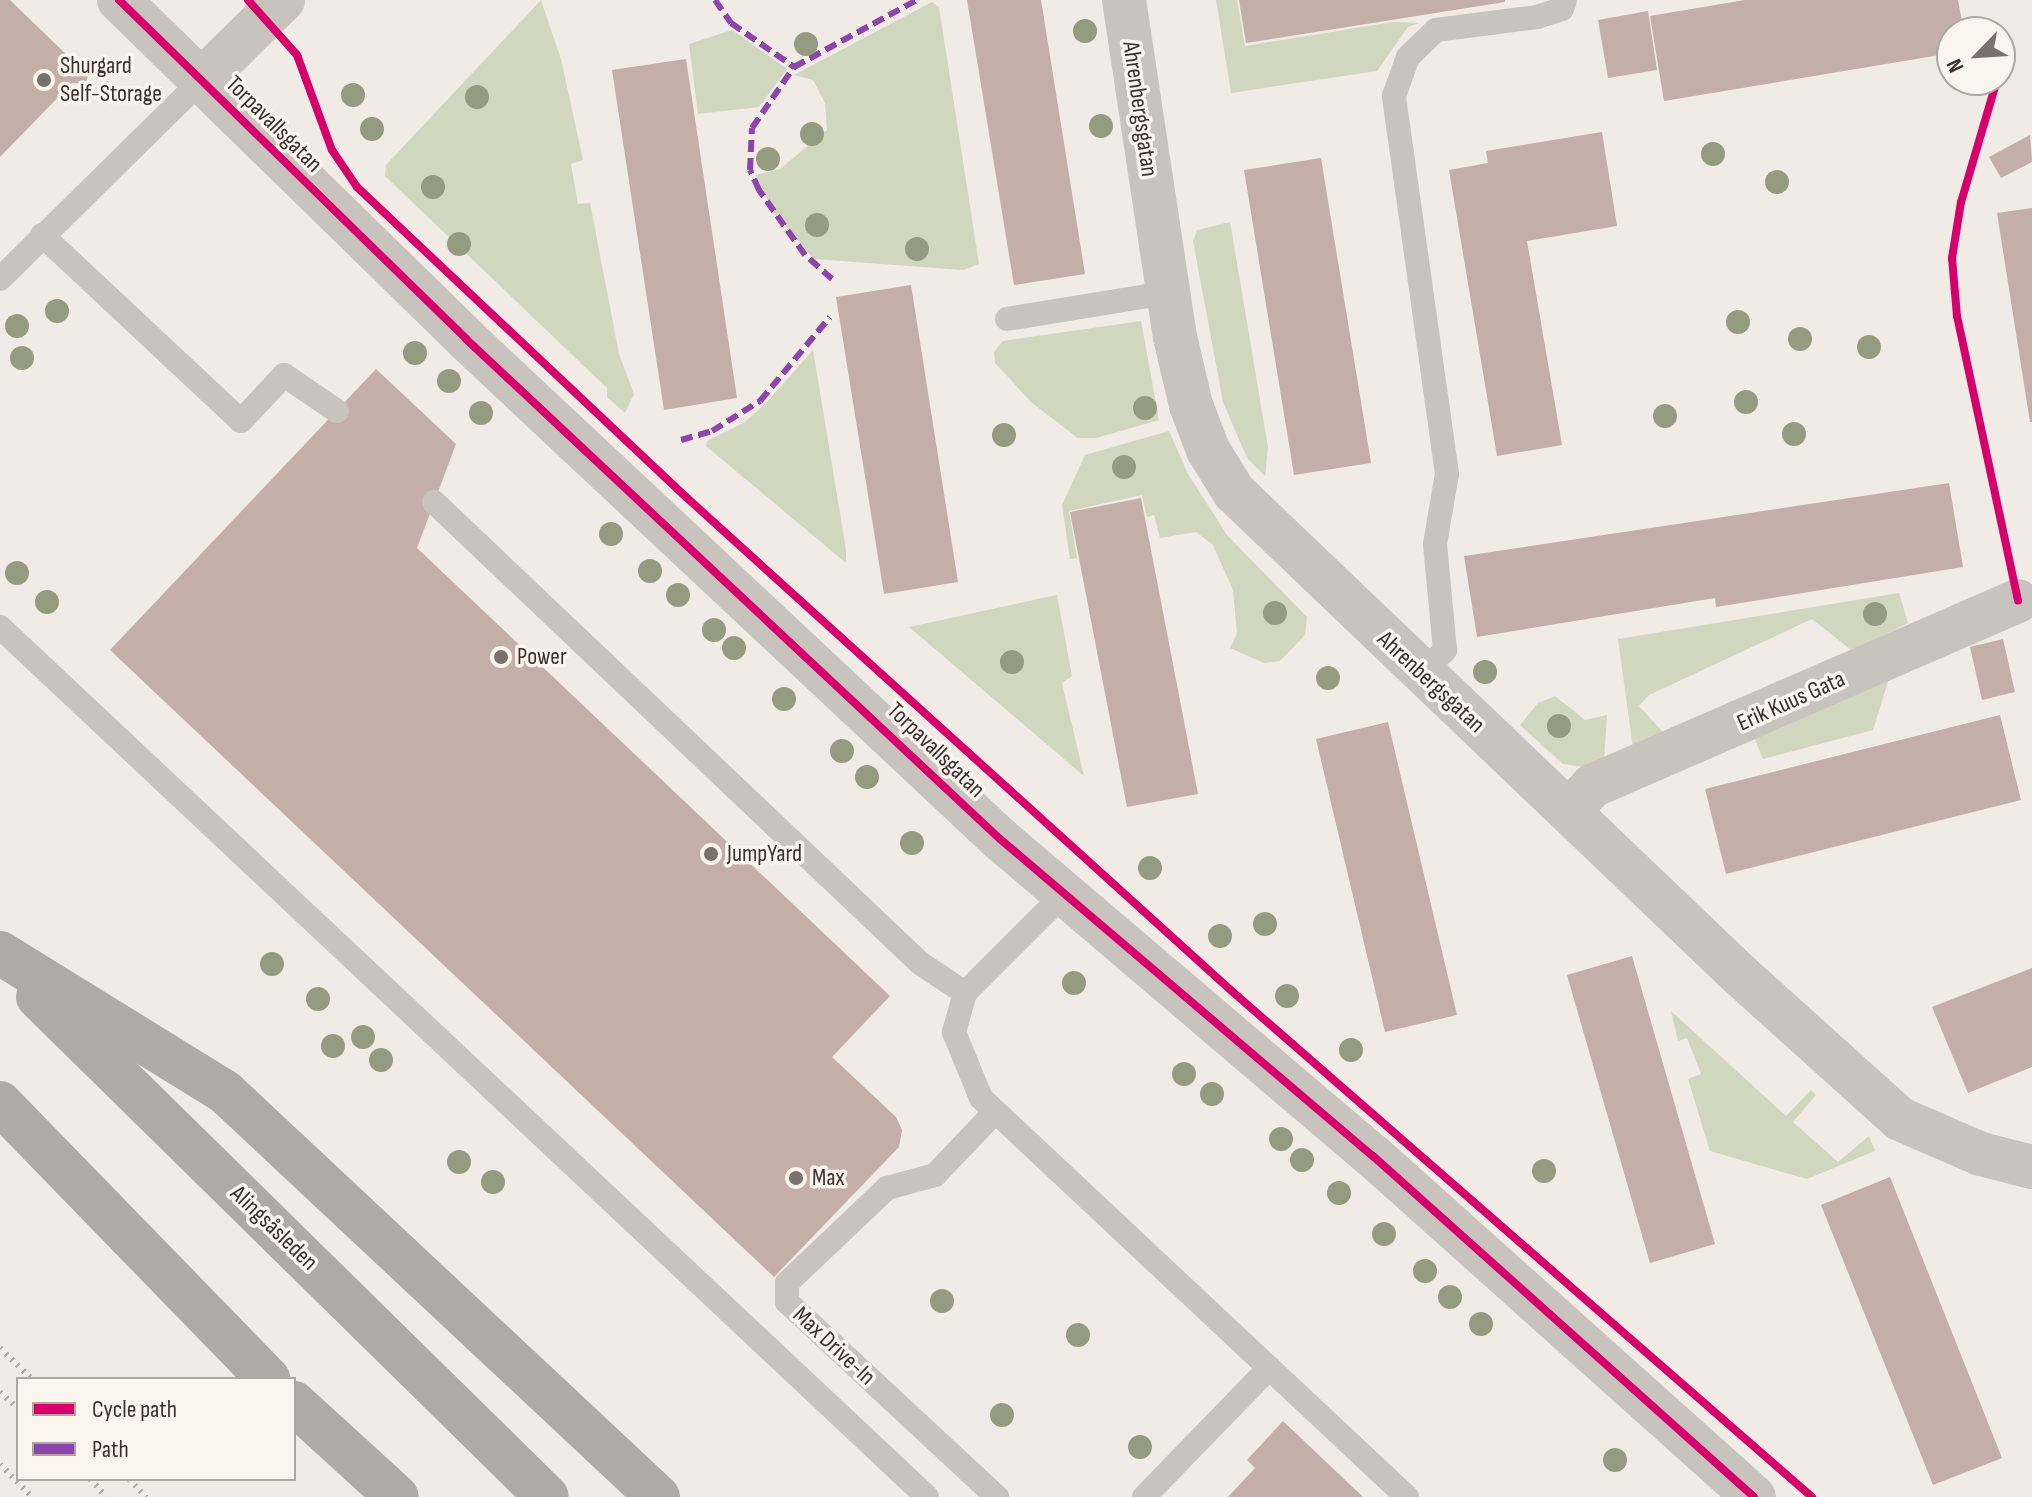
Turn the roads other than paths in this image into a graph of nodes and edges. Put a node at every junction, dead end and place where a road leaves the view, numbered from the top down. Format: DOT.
graph roads {
  1 [pos="119,0"];
  2 [pos="283,0"];
  3 [pos="1124,0"];
  4 [pos="1565,0"];
  5 [pos="202,80"];
  6 [pos="42,235"];
  7 [pos="0,279"];
  8 [pos="1167,298"];
  9 [pos="1007,319"];
  10 [pos="337,411"];
  11 [pos="434,502"];
  12 [pos="2018,601"];
  13 [pos="0,627"];
  14 [pos="1422,673"];
  15 [pos="1570,810"];
  16 [pos="1064,894"];
  17 [pos="0,953"];
  18 [pos="0,960"];
  19 [pos="965,993"];
  20 [pos="0,1103"];
  21 [pos="995,1112"];
  22 [pos="2032,1167"];
  23 [pos="1269,1368"];
  24 [pos="266,1377"];
  25 [pos="296,1407"];
  26 [pos="296,1407"];
  27 [pos="372,1497"];
  28 [pos="397,1497"];
  29 [pos="547,1497"];
  30 [pos="658,1497"];
  31 [pos="927,1497"];
  32 [pos="997,1497"];
  33 [pos="1144,1497"];
  34 [pos="1407,1497"];
  35 [pos="1754,1497"];
  1 -- 5 [label="street, Torpavallsgatan"];
  2 -- 5 [label="street"];
  3 -- 8 [label="street, Ahrenbergsgatan"];
  4 -- 14 [label="lane"];
  5 -- 6 [label="lane"];
  5 -- 16 [label="street, Torpavallsgatan"];
  6 -- 7 [label="lane"];
  6 -- 10 [label="lane"];
  8 -- 9 [label="lane"];
  8 -- 14 [label="street, Ahrenbergsgatan"];
  11 -- 19 [label="lane"];
  12 -- 15 [label="street, Erik Kuus Gata"];
  13 -- 31 [label="lane"];
  14 -- 15 [label="street, Ahrenbergsgatan"];
  15 -- 22 [label="street, Ahrenbergsgatan"];
  16 -- 19 [label="lane"];
  16 -- 35 [label="street, Torpavallsgatan"];
  17 -- 30 [label="highway"];
  18 -- 29 [label="highway, Alingsåsleden"];
  19 -- 21 [label="lane"];
  20 -- 24 [label="highway"];
  21 -- 23 [label="lane"];
  21 -- 32 [label="lane, Max Drive-In"];
  23 -- 33 [label="lane"];
  23 -- 34 [label="lane"];
  25 -- 27 [label="highway"];
  26 -- 28 [label="highway"];
}
